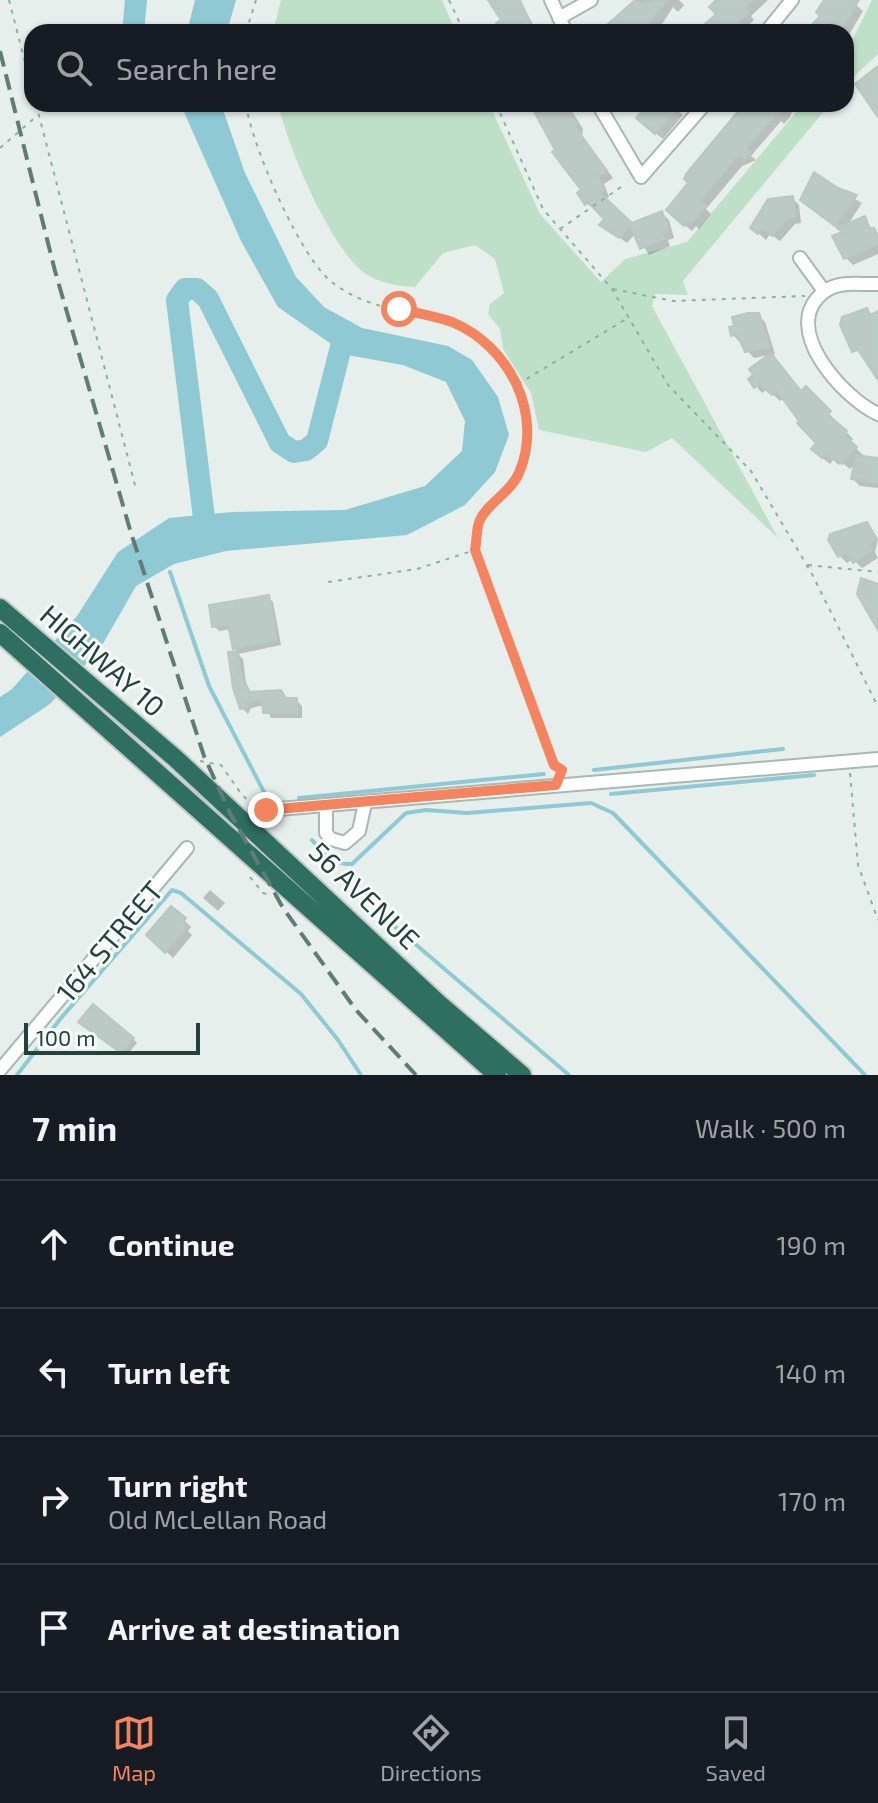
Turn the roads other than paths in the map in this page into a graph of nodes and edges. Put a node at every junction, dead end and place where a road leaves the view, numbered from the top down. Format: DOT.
graph roads {
  1 [pos="551,0"];
  2 [pos="591,0"];
  3 [pos="792,0"];
  4 [pos="559,18"];
  5 [pos="562,24"];
  6 [pos="772,24"];
  7 [pos="602,112"];
  8 [pos="698,112"];
  9 [pos="800,258"];
  10 [pos="878,284"];
  11 [pos="824,291"];
  12 [pos="878,414"];
  13 [pos="0,608"];
  14 [pos="0,633"];
  15 [pos="172,756"];
  16 [pos="878,759"];
  17 [pos="157,769"];
  18 [pos="365,803"];
  19 [pos="326,806"];
  20 [pos="265,812"];
  21 [pos="187,848"];
  22 [pos="0,1070"];
  23 [pos="497,1075"];
  24 [pos="522,1075"];
  1 -- 4 [label="street"];
  2 -- 4 [label="street"];
  3 -- 6 [label="street"];
  4 -- 5 [label="street"];
  7 -- 8 [label="street"];
  9 -- 11 [label="street"];
  10 -- 11 [label="street"];
  11 -- 12 [label="street"];
  13 -- 15 [label="highway, HIGHWAY 10"];
  14 -- 17 [label="highway, HIGHWAY 10"];
  15 -- 24 [label="highway, 56 AVENUE"];
  16 -- 18 [label="street"];
  17 -- 23 [label="highway, 56 AVENUE"];
  18 -- 19 [label="street"];
  18 -- 19 [label="street"];
  19 -- 20 [label="street"];
  21 -- 22 [label="street, 164 STREET"];
}
